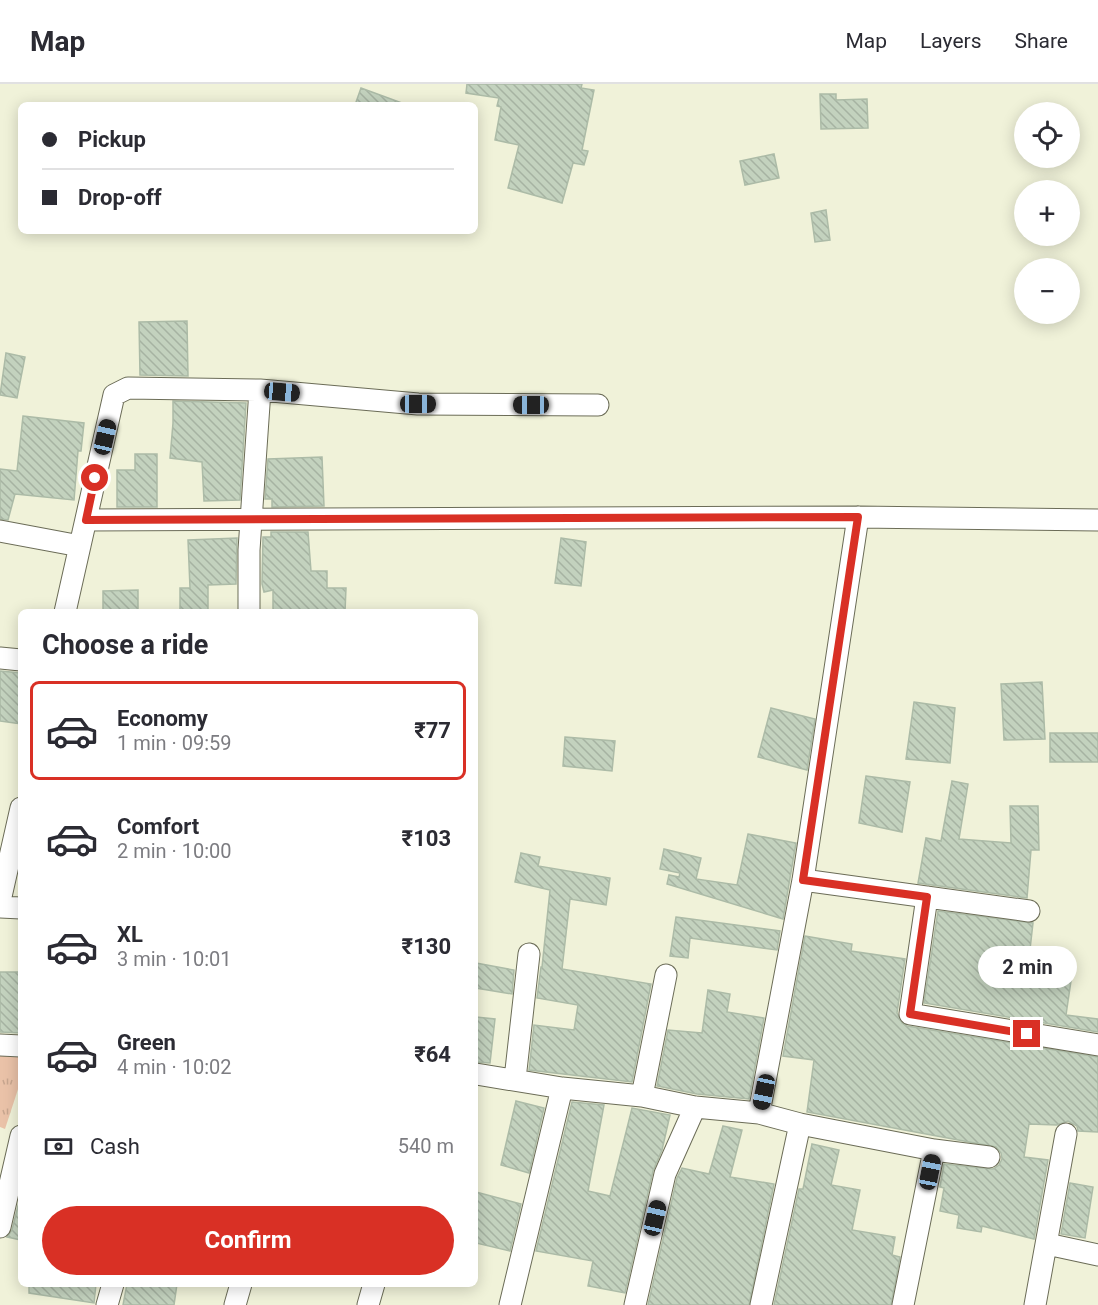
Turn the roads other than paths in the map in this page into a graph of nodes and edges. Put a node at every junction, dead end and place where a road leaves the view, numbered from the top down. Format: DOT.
graph roads {
  1 [pos="260,390"];
  2 [pos="598,405"];
  3 [pos="858,517"];
  4 [pos="86,520"];
  5 [pos="251,520"];
  6 [pos="1098,520"];
  7 [pos="0,531"];
  8 [pos="80,546"];
  9 [pos="66,609"];
  10 [pos="249,609"];
  11 [pos="0,658"];
  12 [pos="18,660"];
  13 [pos="18,821"];
  14 [pos="803,880"];
  15 [pos="927,897"];
  16 [pos="0,901"];
  17 [pos="0,907"];
  18 [pos="18,908"];
  19 [pos="1029,911"];
  20 [pos="529,954"];
  21 [pos="666,975"];
  22 [pos="0,1045"];
  23 [pos="1098,1045"];
  24 [pos="18,1046"];
  25 [pos="478,1074"];
  26 [pos="515,1079"];
  27 [pos="562,1088"];
  28 [pos="642,1096"];
  29 [pos="695,1107"];
  30 [pos="759,1113"];
  31 [pos="800,1124"];
  32 [pos="1066,1134"];
  33 [pos="18,1149"];
  34 [pos="934,1150"];
  35 [pos="989,1157"];
  36 [pos="0,1227"];
  37 [pos="1047,1245"];
  38 [pos="1098,1255"];
  39 [pos="112,1287"];
  40 [pos="240,1287"];
  41 [pos="373,1287"];
  42 [pos="107,1305"];
  43 [pos="235,1305"];
  44 [pos="368,1305"];
  45 [pos="510,1305"];
  46 [pos="635,1305"];
  47 [pos="761,1305"];
  48 [pos="903,1305"];
  49 [pos="1035,1305"];
  1 -- 2 [label="street"];
  1 -- 4 [label="street"];
  1 -- 5 [label="street"];
  3 -- 5 [label="street"];
  3 -- 6 [label="street"];
  3 -- 14 [label="street"];
  4 -- 5 [label="street"];
  4 -- 8 [label="street"];
  5 -- 10 [label="street"];
  7 -- 8 [label="street"];
  8 -- 9 [label="street"];
  11 -- 12 [label="street"];
  13 -- 16 [label="street"];
  14 -- 15 [label="street"];
  14 -- 30 [label="street"];
  15 -- 19 [label="street"];
  15 -- 23 [label="street"];
  17 -- 18 [label="street"];
  20 -- 26 [label="street"];
  21 -- 28 [label="street"];
  22 -- 24 [label="street"];
  25 -- 26 [label="street"];
  26 -- 27 [label="street"];
  27 -- 28 [label="street"];
  27 -- 45 [label="street"];
  28 -- 29 [label="street"];
  29 -- 30 [label="street"];
  29 -- 46 [label="street"];
  30 -- 31 [label="street"];
  31 -- 34 [label="street"];
  31 -- 47 [label="street"];
  32 -- 37 [label="street"];
  33 -- 36 [label="street"];
  34 -- 35 [label="street"];
  34 -- 48 [label="street"];
  37 -- 38 [label="street"];
  37 -- 49 [label="street"];
  39 -- 42 [label="street"];
  40 -- 43 [label="street"];
  41 -- 44 [label="street"];
}
